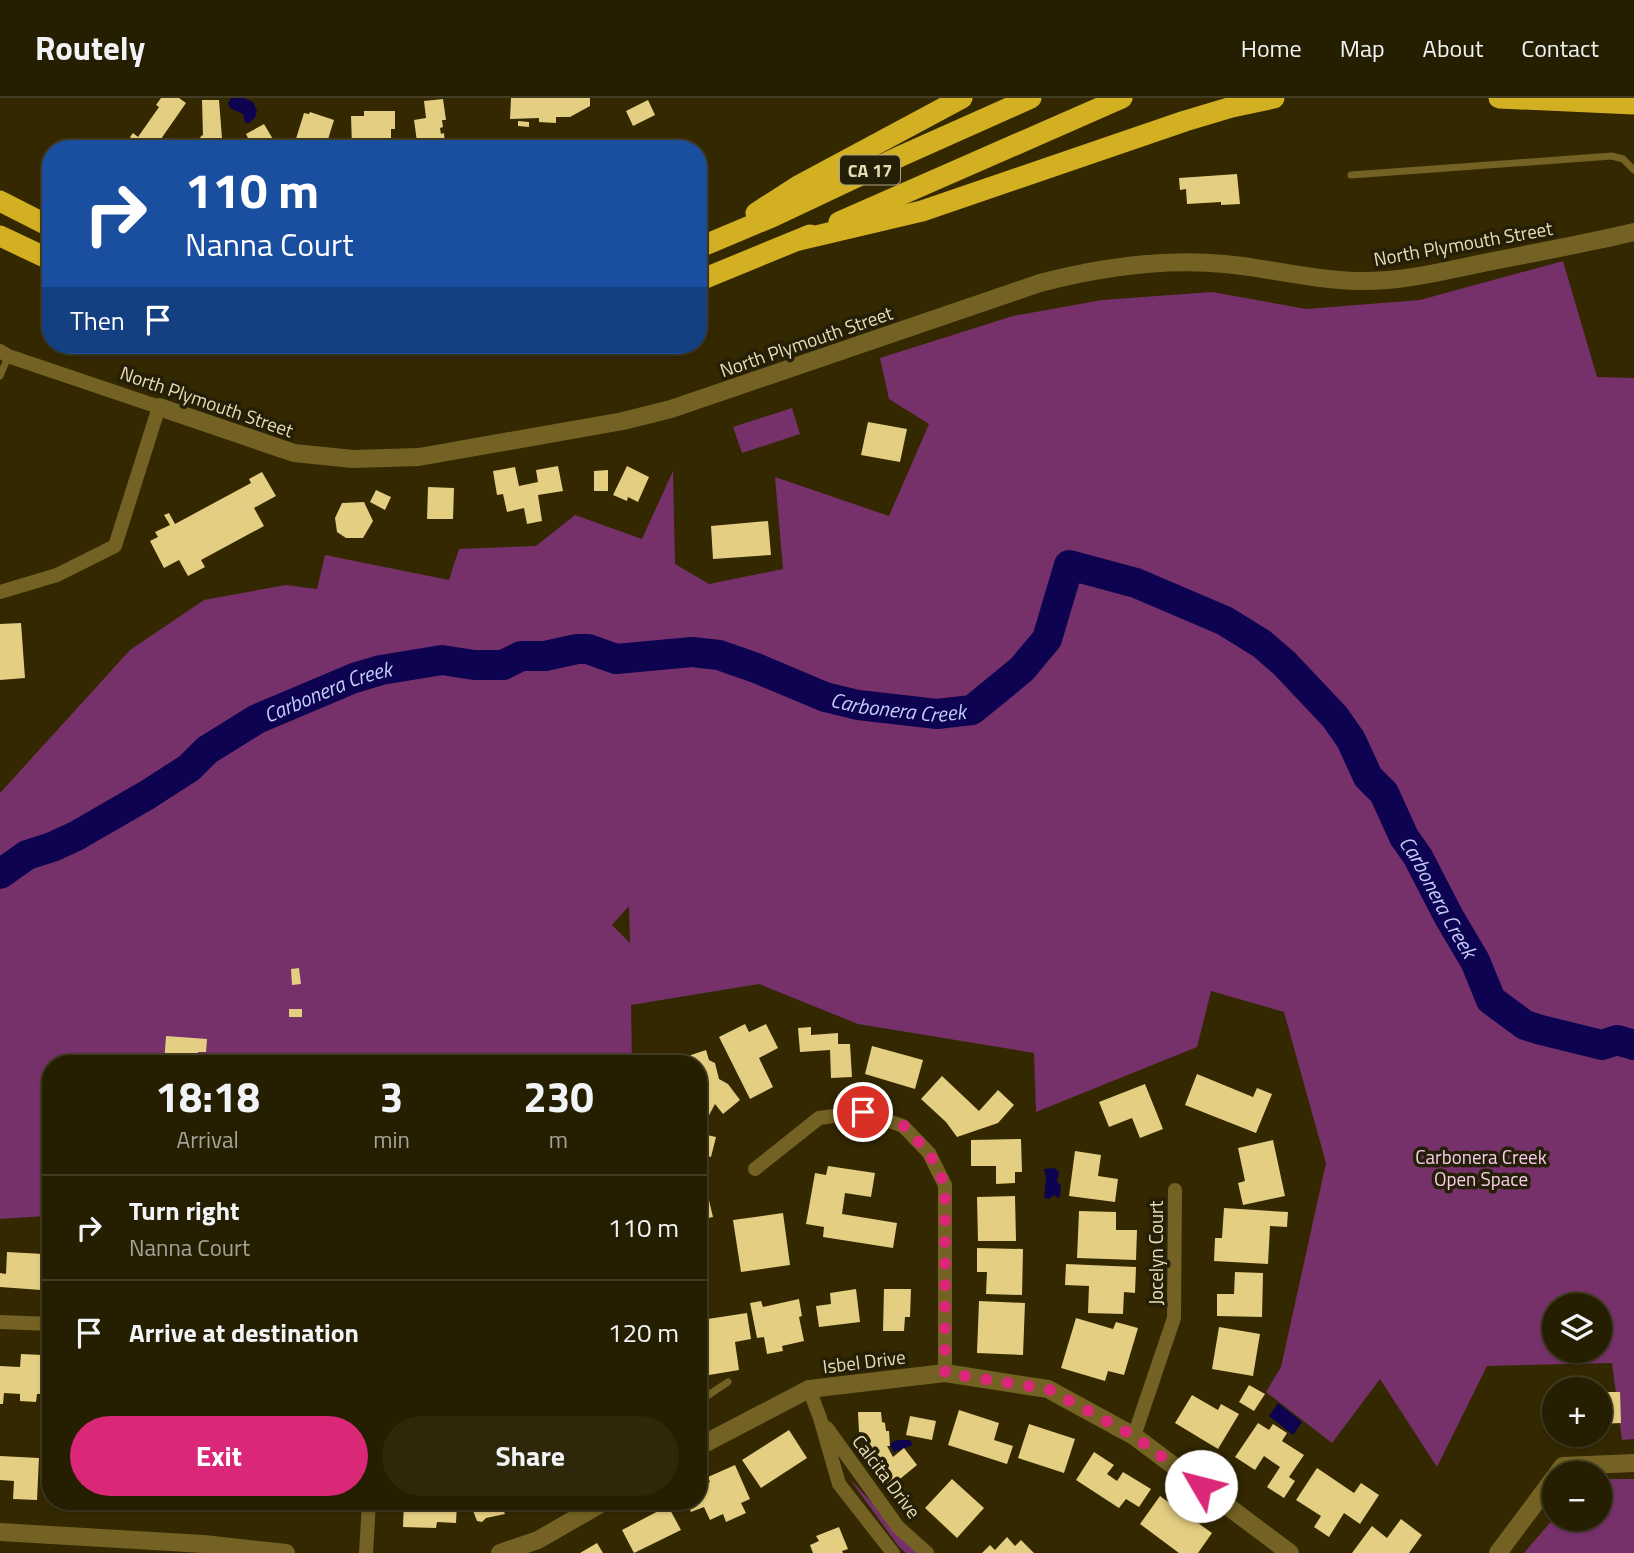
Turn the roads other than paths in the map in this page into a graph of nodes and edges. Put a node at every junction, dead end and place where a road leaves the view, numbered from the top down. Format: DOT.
graph roads {
  1 [pos="962,98"];
  2 [pos="1031,98"];
  3 [pos="1122,98"];
  4 [pos="1274,98"];
  5 [pos="1499,98"];
  6 [pos="1634,104"];
  7 [pos="1634,170"];
  8 [pos="1351,175"];
  9 [pos="0,187"];
  10 [pos="0,201"];
  11 [pos="29,217"];
  12 [pos="42,223"];
  13 [pos="1634,232"];
  14 [pos="0,236"];
  15 [pos="799,240"];
  16 [pos="707,243"];
  17 [pos="707,244"];
  18 [pos="42,256"];
  19 [pos="707,277"];
  20 [pos="4,354"];
  21 [pos="0,376"];
  22 [pos="159,407"];
  23 [pos="0,593"];
  24 [pos="755,1169"];
  25 [pos="1175,1189"];
  26 [pos="0,1322"];
  27 [pos="42,1324"];
  28 [pos="945,1373"];
  29 [pos="728,1382"];
  30 [pos="809,1389"];
  31 [pos="707,1396"];
  32 [pos="821,1418"];
  33 [pos="1134,1436"];
  34 [pos="707,1442"];
  35 [pos="1634,1463"];
  36 [pos="1612,1464"];
  37 [pos="1542,1495"];
  38 [pos="369,1510"];
  39 [pos="590,1510"];
  40 [pos="0,1532"];
  41 [pos="286,1553"];
  42 [pos="366,1553"];
  43 [pos="500,1553"];
  44 [pos="893,1553"];
  45 [pos="927,1553"];
  46 [pos="1290,1553"];
  47 [pos="1498,1553"];
  1 -- 16 [label="highway"];
  2 -- 17 [label="highway, CA 17"];
  3 -- 15 [label="highway, CA 17"];
  4 -- 15 [label="highway"];
  5 -- 6 [label="highway"];
  7 -- 8 [label="lane"];
  9 -- 11 [label="highway"];
  10 -- 11 [label="highway"];
  11 -- 12 [label="highway"];
  13 -- 22 [label="street, North Plymouth Street"];
  14 -- 18 [label="highway"];
  15 -- 19 [label="highway, CA 17"];
  20 -- 21 [label="lane"];
  20 -- 22 [label="street, North Plymouth Street"];
  22 -- 23 [label="street"];
  24 -- 28 [label="street"];
  25 -- 33 [label="street, Jocelyn Court"];
  26 -- 27 [label="street"];
  28 -- 30 [label="street, Isbel Drive"];
  28 -- 33 [label="street, Isbel Drive"];
  29 -- 31 [label="lane"];
  30 -- 32 [label="street, Calcita Drive"];
  30 -- 34 [label="street, Isbel Drive"];
  32 -- 44 [label="street, Calcita Drive"];
  32 -- 45 [label="street, Calcita Drive"];
  33 -- 46 [label="street, Isbel Drive"];
  35 -- 36 [label="street"];
  37 -- 47 [label="street"];
  38 -- 42 [label="street"];
  39 -- 43 [label="street"];
  40 -- 41 [label="street"];
}
